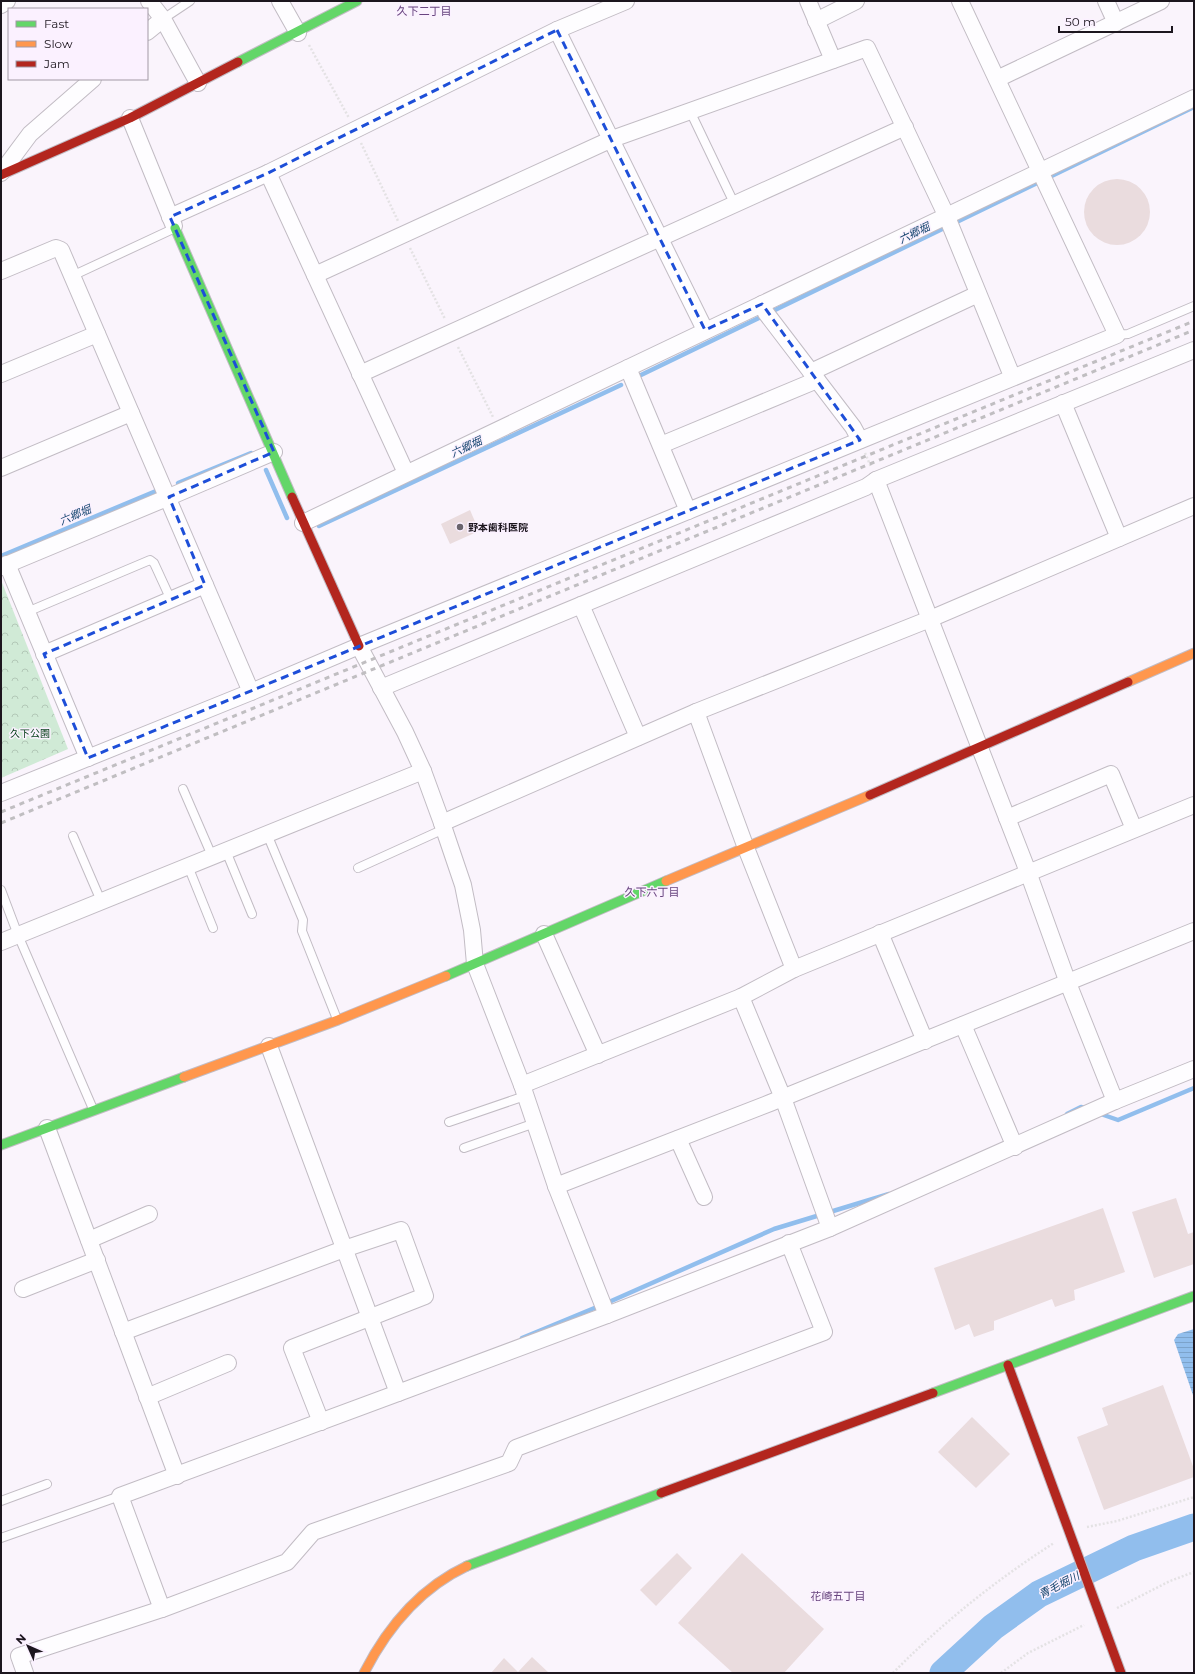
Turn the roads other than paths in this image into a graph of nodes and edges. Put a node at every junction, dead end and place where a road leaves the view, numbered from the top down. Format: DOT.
graph roads {
  1 [pos="7,1"];
  2 [pos="149,1"];
  3 [pos="190,1"];
  4 [pos="280,1"];
  5 [pos="357,1"];
  6 [pos="626,1"];
  7 [pos="808,1"];
  8 [pos="856,1"];
  9 [pos="960,1"];
  10 [pos="1106,1"];
  11 [pos="1161,1"];
  12 [pos="1,5"];
  13 [pos="163,19"];
  14 [pos="816,21"];
  15 [pos="1116,23"];
  16 [pos="557,30"];
  17 [pos="148,31"];
  18 [pos="302,38"];
  19 [pos="833,60"];
  20 [pos="997,79"];
  21 [pos="92,80"];
  22 [pos="198,83"];
  23 [pos="1194,98"];
  24 [pos="690,111"];
  25 [pos="130,118"];
  26 [pos="905,127"];
  27 [pos="612,139"];
  28 [pos="1040,172"];
  29 [pos="268,173"];
  30 [pos="1,174"];
  31 [pos="734,203"];
  32 [pos="947,217"];
  33 [pos="173,222"];
  34 [pos="660,238"];
  35 [pos="1,271"];
  36 [pos="315,275"];
  37 [pos="72,276"];
  38 [pos="978,294"];
  39 [pos="762,304"];
  40 [pos="1194,306"];
  41 [pos="705,330"];
  42 [pos="97,334"];
  43 [pos="1117,335"];
  44 [pos="1194,350"];
  45 [pos="628,368"];
  46 [pos="1,374"];
  47 [pos="360,374"];
  48 [pos="814,376"];
  49 [pos="1012,376"];
  50 [pos="1063,403"];
  51 [pos="131,412"];
  52 [pos="861,444"];
  53 [pos="661,446"];
  54 [pos="274,452"];
  55 [pos="1,468"];
  56 [pos="406,473"];
  57 [pos="875,476"];
  58 [pos="169,497"];
  59 [pos="1194,506"];
  60 [pos="688,511"];
  61 [pos="303,523"];
  62 [pos="1119,538"];
  63 [pos="4,566"];
  64 [pos="205,585"];
  65 [pos="171,600"];
  66 [pos="581,605"];
  67 [pos="27,612"];
  68 [pos="930,619"];
  69 [pos="359,646"];
  70 [pos="1194,653"];
  71 [pos="44,654"];
  72 [pos="381,688"];
  73 [pos="252,692"];
  74 [pos="696,712"];
  75 [pos="638,737"];
  76 [pos="979,748"];
  77 [pos="88,758"];
  78 [pos="423,771"];
  79 [pos="183,789"];
  80 [pos="1,793"];
  81 [pos="1194,805"];
  82 [pos="1007,818"];
  83 [pos="443,826"];
  84 [pos="1134,828"];
  85 [pos="267,834"];
  86 [pos="74,836"];
  87 [pos="746,848"];
  88 [pos="219,854"];
  89 [pos="188,866"];
  90 [pos="358,868"];
  91 [pos="1028,872"];
  92 [pos="1,890"];
  93 [pos="101,901"];
  94 [pos="252,914"];
  95 [pos="213,928"];
  96 [pos="1194,931"];
  97 [pos="880,933"];
  98 [pos="544,934"];
  99 [pos="18,935"];
  100 [pos="1,942"];
  101 [pos="475,964"];
  102 [pos="794,970"];
  103 [pos="1068,983"];
  104 [pos="741,997"];
  105 [pos="338,1020"];
  106 [pos="962,1025"];
  107 [pos="925,1040"];
  108 [pos="269,1046"];
  109 [pos="598,1055"];
  110 [pos="1194,1069"];
  111 [pos="524,1091"];
  112 [pos="783,1098"];
  113 [pos="1115,1101"];
  114 [pos="93,1111"];
  115 [pos="450,1122"];
  116 [pos="535,1123"];
  117 [pos="47,1128"];
  118 [pos="678,1139"];
  119 [pos="1,1145"];
  120 [pos="1015,1147"];
  121 [pos="464,1148"];
  122 [pos="556,1186"];
  123 [pos="704,1197"];
  124 [pos="149,1214"];
  125 [pos="830,1228"];
  126 [pos="89,1240"];
  127 [pos="789,1243"];
  128 [pos="344,1249"];
  129 [pos="97,1260"];
  130 [pos="23,1289"];
  131 [pos="1194,1296"];
  132 [pos="607,1315"];
  133 [pos="369,1316"];
  134 [pos="123,1332"];
  135 [pos="228,1363"];
  136 [pos="1008,1365"];
  137 [pos="398,1393"];
  138 [pos="148,1397"];
  139 [pos="321,1422"];
  140 [pos="177,1476"];
  141 [pos="47,1484"];
  142 [pos="120,1496"];
  143 [pos="1,1501"];
  144 [pos="1,1538"];
  145 [pos="162,1609"];
  146 [pos="25,1673"];
  147 [pos="364,1673"];
  148 [pos="1120,1673"];
  1 -- 12 [label="street"];
  2 -- 13 [label="street"];
  3 -- 13 [label="lane"];
  4 -- 18 [label="street"];
  5 -- 18 [label="street"];
  6 -- 16 [label="street"];
  7 -- 14 [label="street"];
  8 -- 14 [label="street"];
  9 -- 20 [label="street"];
  10 -- 15 [label="street"];
  11 -- 15 [label="street"];
  13 -- 17 [label="street"];
  13 -- 22 [label="street"];
  14 -- 19 [label="street"];
  15 -- 20 [label="street"];
  16 -- 27 [label="street"];
  16 -- 29 [label="street"];
  18 -- 22 [label="street"];
  19 -- 24 [label="street"];
  19 -- 26 [label="street"];
  20 -- 28 [label="street"];
  21 -- 30 [label="street"];
  22 -- 25 [label="street"];
  23 -- 28 [label="street"];
  24 -- 27 [label="street"];
  24 -- 31 [label="lane"];
  25 -- 30 [label="street"];
  25 -- 33 [label="street"];
  26 -- 31 [label="street"];
  26 -- 32 [label="street"];
  27 -- 34 [label="street"];
  27 -- 36 [label="street"];
  28 -- 32 [label="street"];
  28 -- 43 [label="street"];
  29 -- 33 [label="street"];
  29 -- 36 [label="street"];
  31 -- 34 [label="street"];
  32 -- 38 [label="street"];
  32 -- 39 [label="street"];
  33 -- 37 [label="lane"];
  33 -- 54 [label="street"];
  34 -- 41 [label="street"];
  34 -- 47 [label="street"];
  35 -- 37 [label="street"];
  36 -- 47 [label="street"];
  37 -- 42 [label="street"];
  38 -- 48 [label="street"];
  38 -- 49 [label="street"];
  39 -- 41 [label="street"];
  39 -- 48 [label="street"];
  40 -- 43 [label="lane"];
  41 -- 45 [label="street"];
  42 -- 46 [label="street"];
  42 -- 51 [label="street"];
  43 -- 49 [label="street"];
  44 -- 50 [label="street"];
  45 -- 53 [label="street"];
  45 -- 56 [label="street"];
  47 -- 56 [label="street"];
  48 -- 52 [label="street"];
  48 -- 53 [label="street"];
  49 -- 52 [label="street"];
  50 -- 57 [label="street"];
  50 -- 62 [label="street"];
  51 -- 55 [label="street"];
  51 -- 58 [label="street"];
  52 -- 60 [label="street"];
  53 -- 60 [label="street"];
  54 -- 58 [label="street"];
  54 -- 61 [label="street"];
  56 -- 61 [label="street"];
  57 -- 66 [label="street"];
  57 -- 68 [label="street"];
  58 -- 63 [label="street"];
  58 -- 64 [label="street"];
  59 -- 62 [label="street"];
  60 -- 69 [label="street"];
  61 -- 69 [label="street"];
  62 -- 68 [label="street"];
  63 -- 67 [label="street"];
  64 -- 65 [label="street"];
  64 -- 73 [label="street"];
  65 -- 67 [label="lane"];
  65 -- 71 [label="street"];
  66 -- 72 [label="street"];
  66 -- 75 [label="street"];
  67 -- 71 [label="street"];
  68 -- 74 [label="street"];
  68 -- 76 [label="street"];
  69 -- 72 [label="street"];
  69 -- 73 [label="street"];
  70 -- 76 [label="street"];
  71 -- 77 [label="street"];
  72 -- 78 [label="street"];
  73 -- 77 [label="street"];
  74 -- 75 [label="street"];
  74 -- 87 [label="street"];
  75 -- 83 [label="street"];
  76 -- 82 [label="street"];
  76 -- 87 [label="street"];
  77 -- 80 [label="street"];
  78 -- 83 [label="street"];
  78 -- 85 [label="street"];
  79 -- 88 [label="lane"];
  81 -- 84 [label="street"];
  82 -- 84 [label="street"];
  82 -- 91 [label="street"];
  83 -- 90 [label="lane"];
  83 -- 101 [label="street"];
  84 -- 91 [label="street"];
  85 -- 88 [label="street"];
  85 -- 105 [label="lane"];
  86 -- 93 [label="lane"];
  87 -- 98 [label="street"];
  87 -- 102 [label="street"];
  88 -- 89 [label="street"];
  88 -- 94 [label="lane"];
  89 -- 93 [label="street"];
  89 -- 95 [label="lane"];
  91 -- 97 [label="street"];
  91 -- 103 [label="street"];
  92 -- 99 [label="lane"];
  93 -- 99 [label="street"];
  96 -- 103 [label="street"];
  97 -- 102 [label="street"];
  97 -- 107 [label="street"];
  98 -- 101 [label="street"];
  98 -- 109 [label="street"];
  99 -- 100 [label="street"];
  99 -- 114 [label="lane"];
  101 -- 105 [label="street"];
  101 -- 111 [label="street"];
  102 -- 104 [label="street"];
  103 -- 106 [label="street"];
  103 -- 113 [label="street"];
  104 -- 109 [label="street"];
  104 -- 112 [label="street"];
  105 -- 108 [label="street"];
  106 -- 107 [label="street"];
  106 -- 120 [label="street"];
  107 -- 112 [label="street"];
  108 -- 114 [label="street"];
  108 -- 128 [label="street"];
  109 -- 111 [label="street"];
  110 -- 113 [label="street"];
  111 -- 115 [label="lane"];
  111 -- 116 [label="street"];
  112 -- 118 [label="street"];
  112 -- 125 [label="street"];
  113 -- 120 [label="street"];
  114 -- 117 [label="street"];
  116 -- 121 [label="lane"];
  116 -- 122 [label="street"];
  117 -- 119 [label="street"];
  117 -- 126 [label="street"];
  118 -- 122 [label="street"];
  118 -- 123 [label="street"];
  120 -- 125 [label="street"];
  122 -- 132 [label="street"];
  124 -- 126 [label="street"];
  125 -- 127 [label="street"];
  126 -- 129 [label="street"];
  127 -- 132 [label="street"];
  127 -- 145 [label="street"];
  128 -- 133 [label="street"];
  128 -- 133 [label="street"];
  128 -- 134 [label="street"];
  129 -- 130 [label="street"];
  129 -- 134 [label="street"];
  131 -- 136 [label="street"];
  132 -- 137 [label="street"];
  133 -- 137 [label="street"];
  133 -- 139 [label="street"];
  134 -- 138 [label="street"];
  135 -- 138 [label="street"];
  136 -- 147 [label="street"];
  136 -- 148 [label="street"];
  137 -- 139 [label="street"];
  138 -- 140 [label="street"];
  139 -- 140 [label="street"];
  140 -- 142 [label="street"];
  141 -- 143 [label="lane"];
  142 -- 144 [label="lane"];
  142 -- 145 [label="street"];
  145 -- 146 [label="street"];
}
